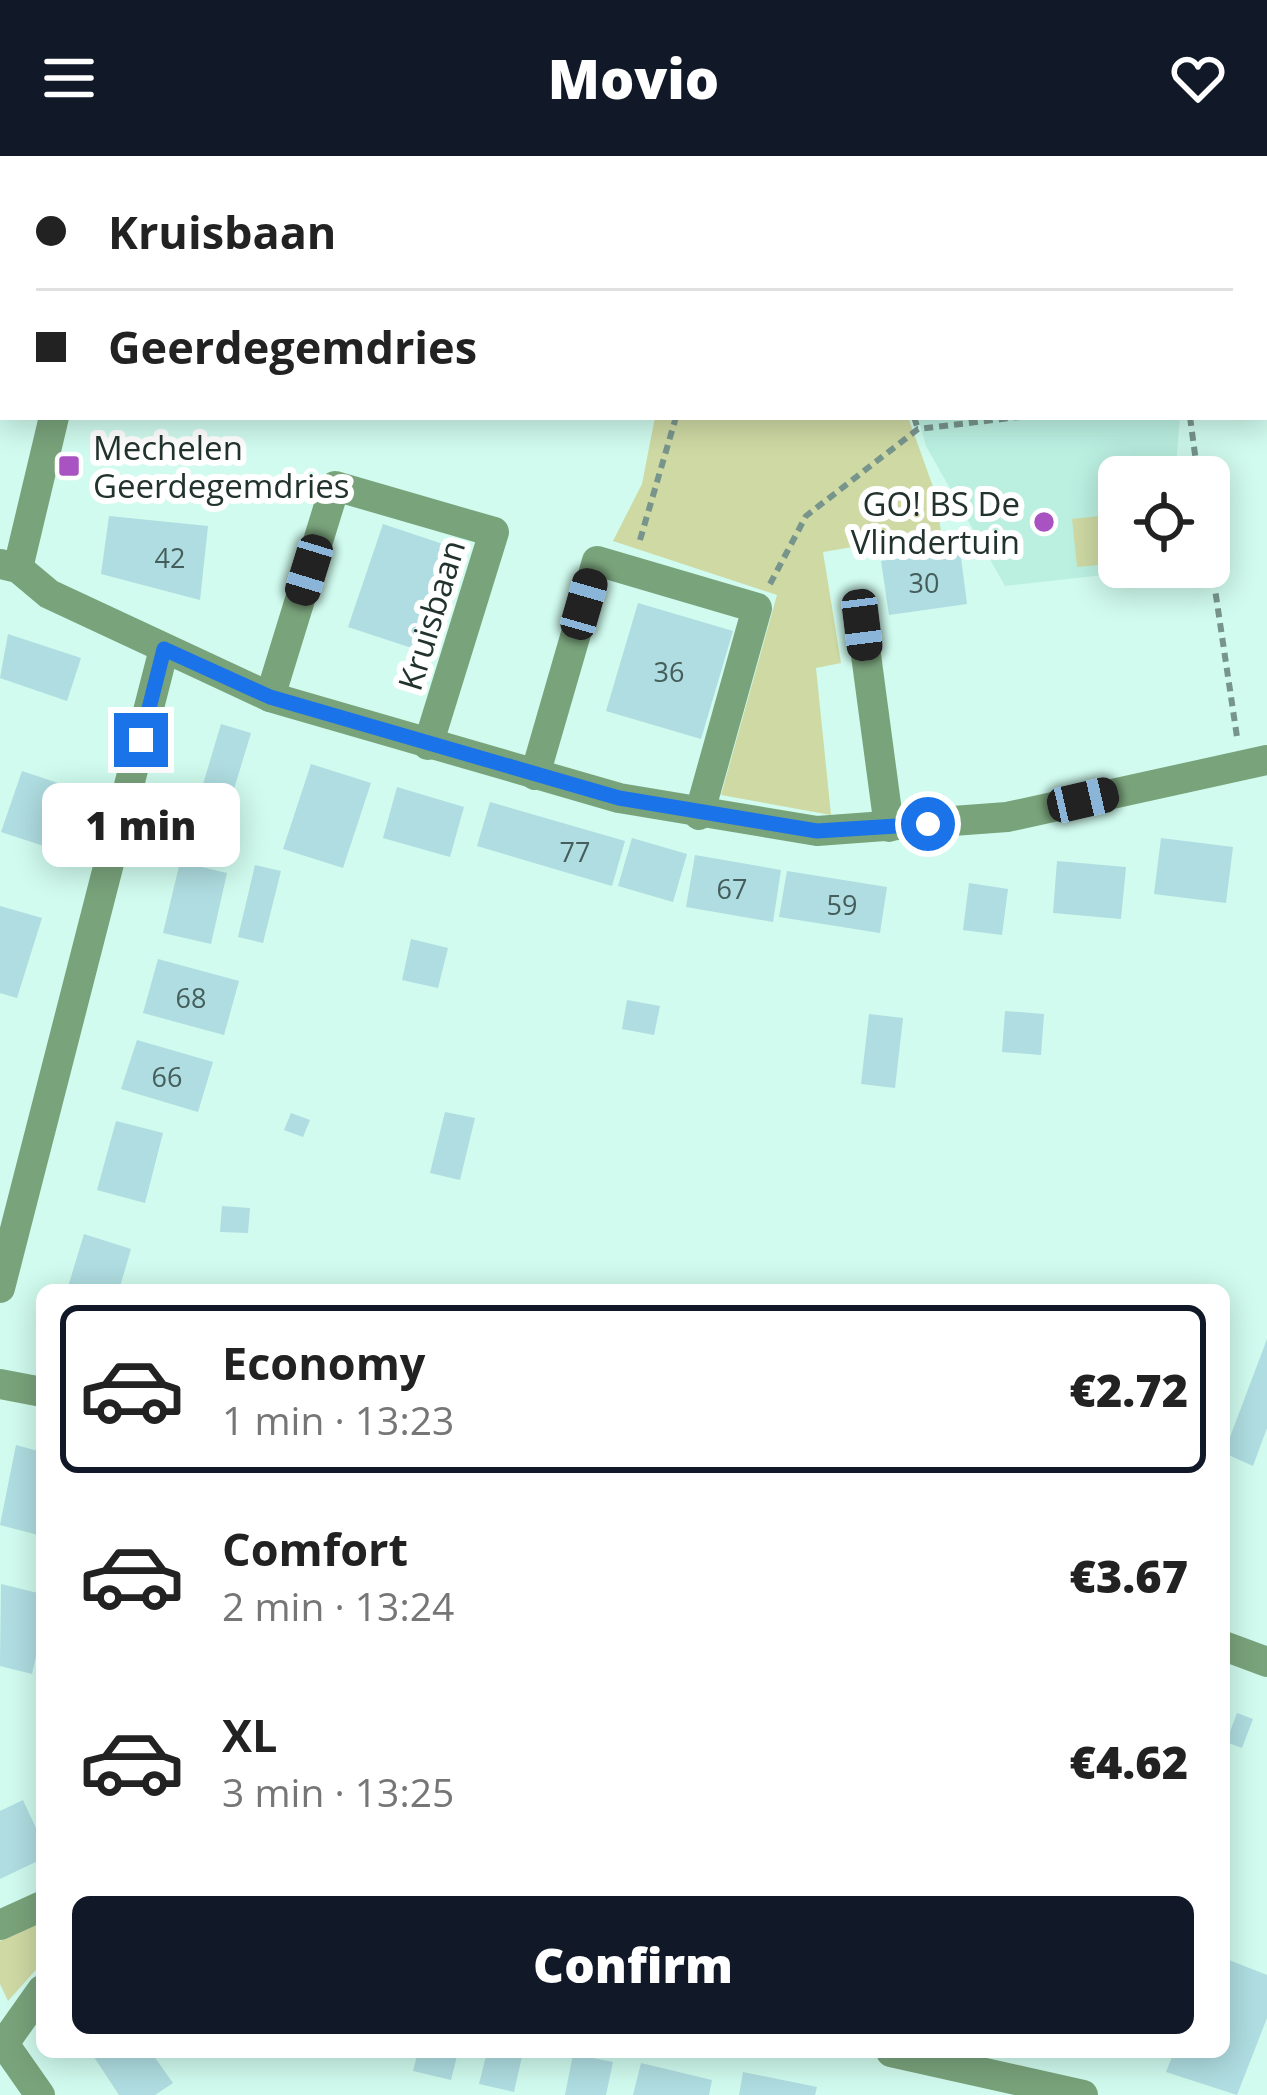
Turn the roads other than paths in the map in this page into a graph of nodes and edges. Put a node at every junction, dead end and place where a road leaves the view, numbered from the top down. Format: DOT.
graph roads {
  1 [pos="53,420"];
  2 [pos="9,566"];
  3 [pos="862,625"];
  4 [pos="164,649"];
  5 [pos="270,697"];
  6 [pos="428,745"];
  7 [pos="1254,762"];
  8 [pos="535,775"];
  9 [pos="699,815"];
  10 [pos="889,827"];
  11 [pos="0,1288"];
  12 [pos="0,1384"];
  13 [pos="36,1391"];
  14 [pos="1230,1648"];
  15 [pos="1267,1662"];
  16 [pos="36,1909"];
  17 [pos="0,1924"];
  18 [pos="36,1998"];
  19 [pos="2,2042"];
  20 [pos="918,2058"];
  21 [pos="40,2095"];
  22 [pos="1083,2095"];
  1 -- 2 [label="street"];
  2 -- 4 [label="street, Kruisbaan"];
  3 -- 10 [label="street"];
  4 -- 5 [label="street, Kruisbaan"];
  4 -- 11 [label="street"];
  5 -- 6 [label="street, Kruisbaan"];
  5 -- 6 [label="street, Kruisbaan"];
  6 -- 8 [label="street, Kruisbaan"];
  7 -- 10 [label="street, Kruisbaan"];
  8 -- 9 [label="street, Kruisbaan"];
  8 -- 9 [label="street"];
  9 -- 10 [label="street, Kruisbaan"];
  12 -- 13 [label="street"];
  14 -- 15 [label="street"];
  16 -- 17 [label="street"];
  18 -- 19 [label="street"];
  19 -- 21 [label="street"];
  20 -- 22 [label="street"];
}
